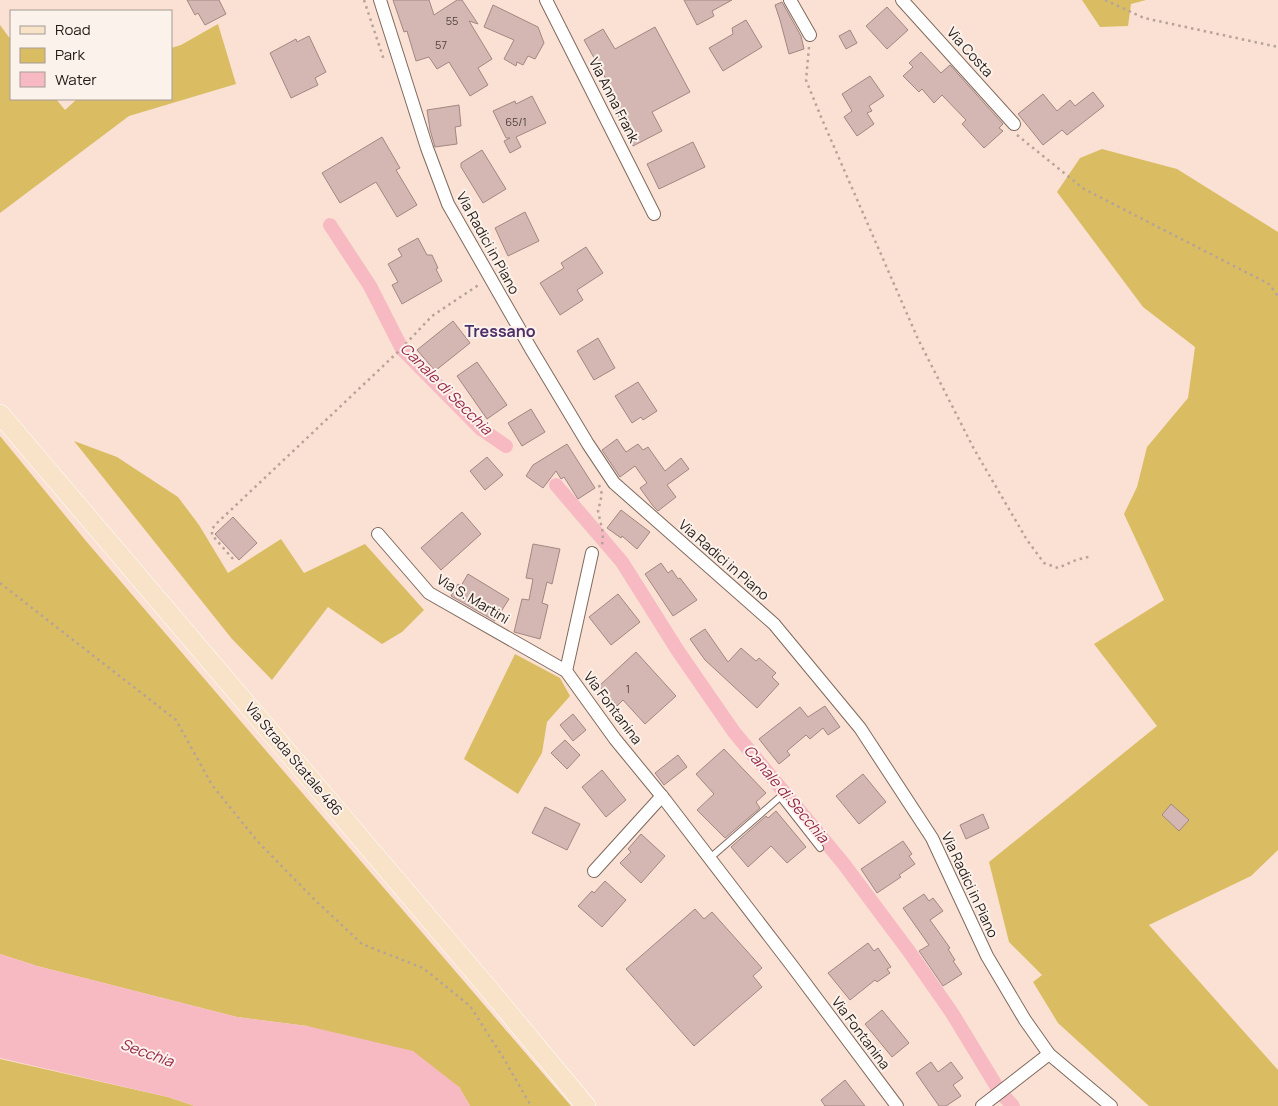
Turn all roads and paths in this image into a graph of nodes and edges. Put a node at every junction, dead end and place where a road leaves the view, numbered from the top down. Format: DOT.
graph roads {
  1 [pos="380,0"];
  2 [pos="546,0"];
  3 [pos="790,0"];
  4 [pos="902,0"];
  5 [pos="1105,0"];
  6 [pos="1113,2"];
  7 [pos="810,36"];
  8 [pos="1278,47"];
  9 [pos="1014,124"];
  10 [pos="654,214"];
  11 [pos="490,277"];
  12 [pos="1278,296"];
  13 [pos="0,414"];
  14 [pos="603,533"];
  15 [pos="378,534"];
  16 [pos="597,550"];
  17 [pos="1092,556"];
  18 [pos="233,558"];
  19 [pos="0,583"];
  20 [pos="566,671"];
  21 [pos="662,796"];
  22 [pos="820,848"];
  23 [pos="710,858"];
  24 [pos="594,872"];
  25 [pos="1049,1054"];
  26 [pos="531,1106"];
  27 [pos="586,1106"];
  28 [pos="897,1106"];
  29 [pos="982,1106"];
  30 [pos="1111,1106"];
  1 -- 11 [label="street, Via Radici in Piano"];
  2 -- 10 [label="street, Via Anna Frank"];
  3 -- 7 [label="street"];
  4 -- 9 [label="street, Via Costa"];
  5 -- 6 [label="path"];
  6 -- 8 [label="path"];
  7 -- 17 [label="path"];
  9 -- 12 [label="path"];
  11 -- 18 [label="path"];
  11 -- 25 [label="street, Via Radici in Piano"];
  13 -- 27 [label="main road, Via Strada Statale 486"];
  14 -- 16 [label="path"];
  15 -- 20 [label="street, Via S. Martini"];
  16 -- 20 [label="street, Via Fontanina"];
  19 -- 26 [label="path"];
  20 -- 21 [label="street, Via Fontanina"];
  21 -- 23 [label="street, Via Fontanina"];
  21 -- 24 [label="street"];
  22 -- 23 [label="lane"];
  23 -- 28 [label="street, Via Fontanina"];
  25 -- 29 [label="street"];
  25 -- 30 [label="street, Via Radici in Piano"];
}
